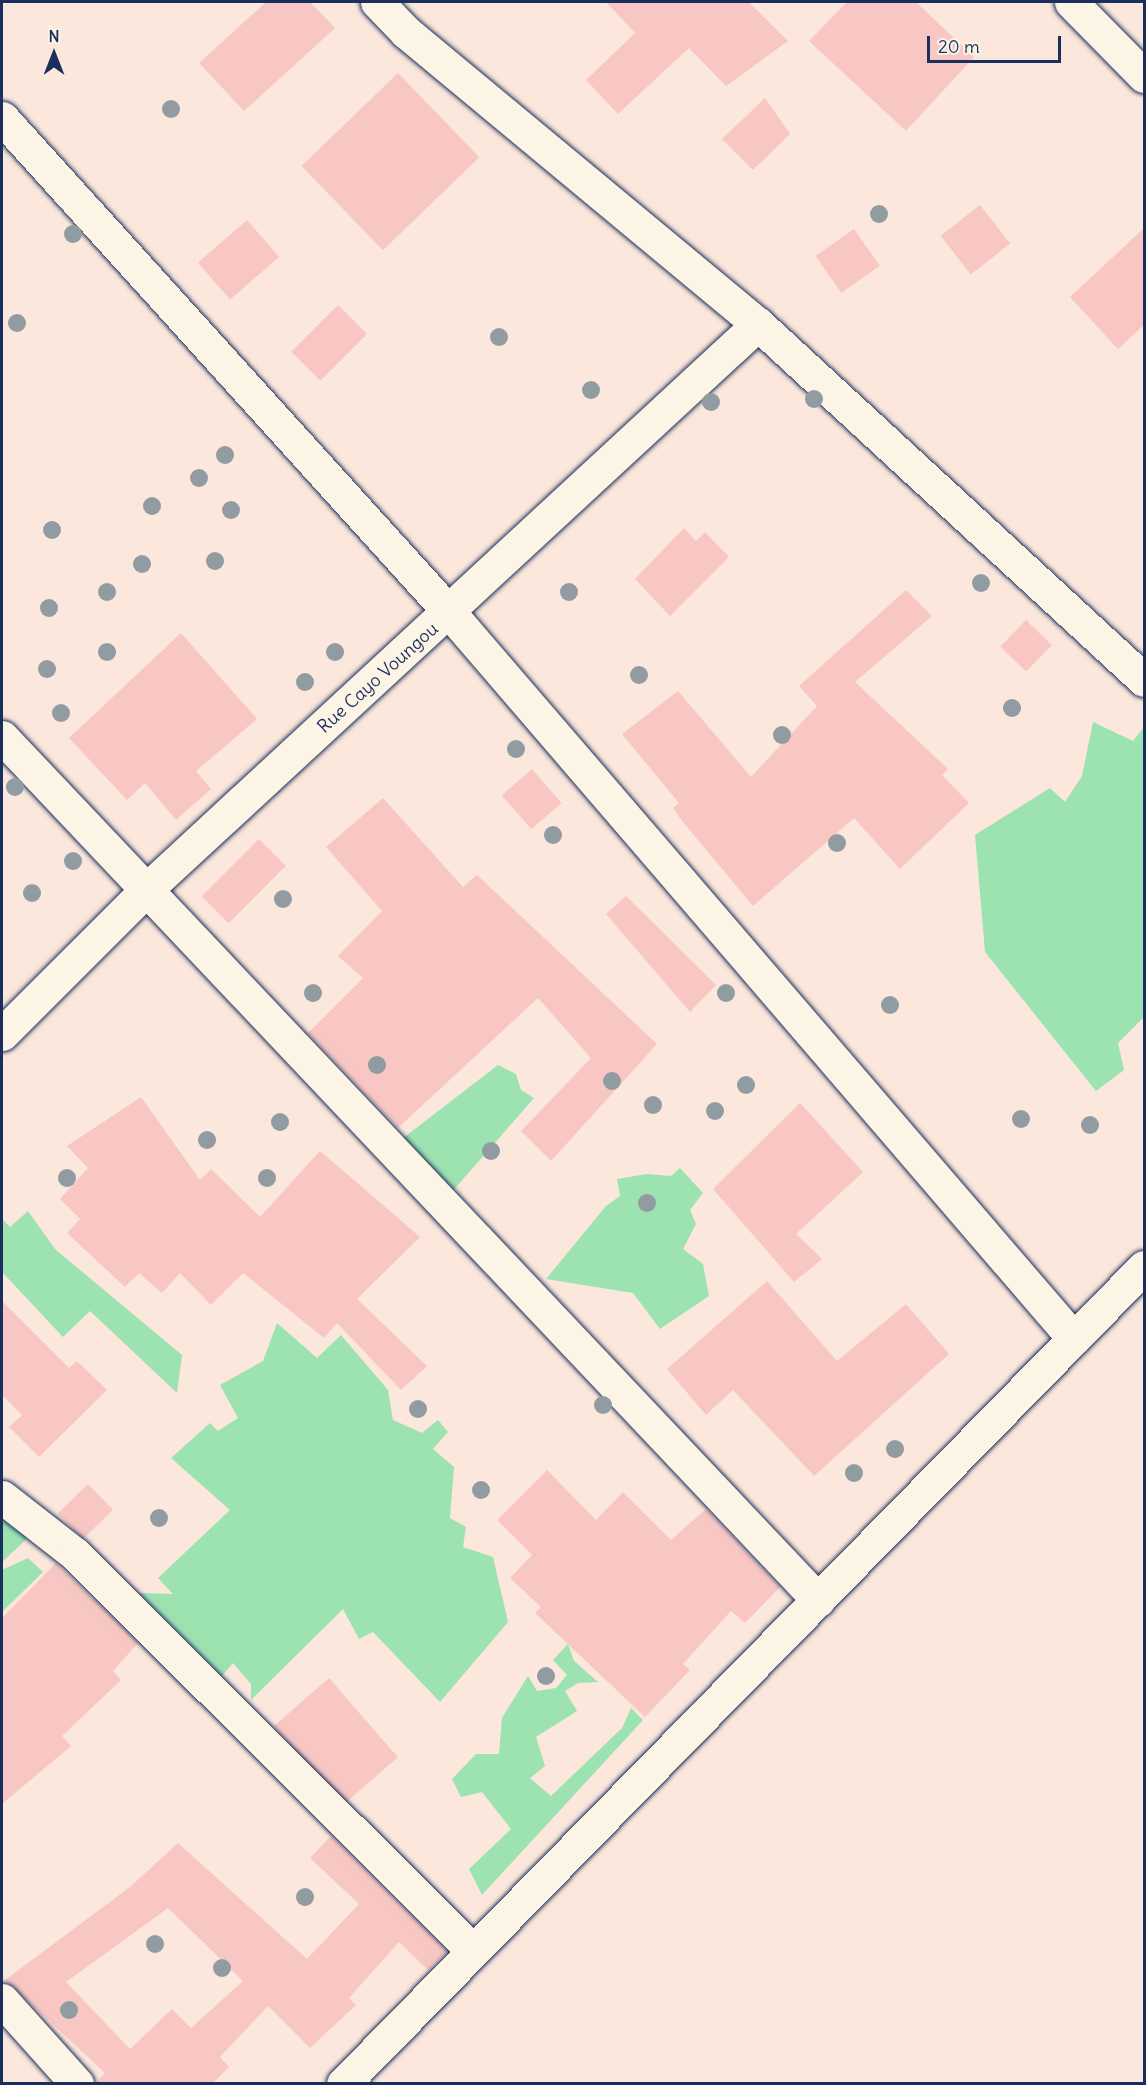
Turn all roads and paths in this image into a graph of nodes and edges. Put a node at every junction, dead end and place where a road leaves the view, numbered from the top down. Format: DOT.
graph roads {
  1 [pos="378,2"];
  2 [pos="1071,2"];
  3 [pos="1144,76"];
  4 [pos="2,118"];
  5 [pos="758,324"];
  6 [pos="450,612"];
  7 [pos="1144,680"];
  8 [pos="2,737"];
  9 [pos="147,889"];
  10 [pos="2,1034"];
  11 [pos="1144,1267"];
  12 [pos="1074,1339"];
  13 [pos="2,1497"];
  14 [pos="818,1600"];
  15 [pos="473,1951"];
  16 [pos="2,2000"];
  17 [pos="77,2084"];
  18 [pos="343,2084"];
  1 -- 5 [label="street"];
  2 -- 3 [label="street"];
  4 -- 6 [label="street"];
  5 -- 6 [label="street, Rue Cayo Voungou"];
  5 -- 7 [label="street"];
  6 -- 9 [label="street, Rue Cayo Voungou"];
  6 -- 12 [label="street"];
  8 -- 9 [label="street"];
  9 -- 10 [label="street, Rue Cayo Voungou"];
  9 -- 14 [label="street"];
  11 -- 12 [label="street"];
  12 -- 14 [label="street"];
  13 -- 15 [label="street"];
  14 -- 15 [label="street"];
  15 -- 18 [label="street"];
  16 -- 17 [label="street"];
}
